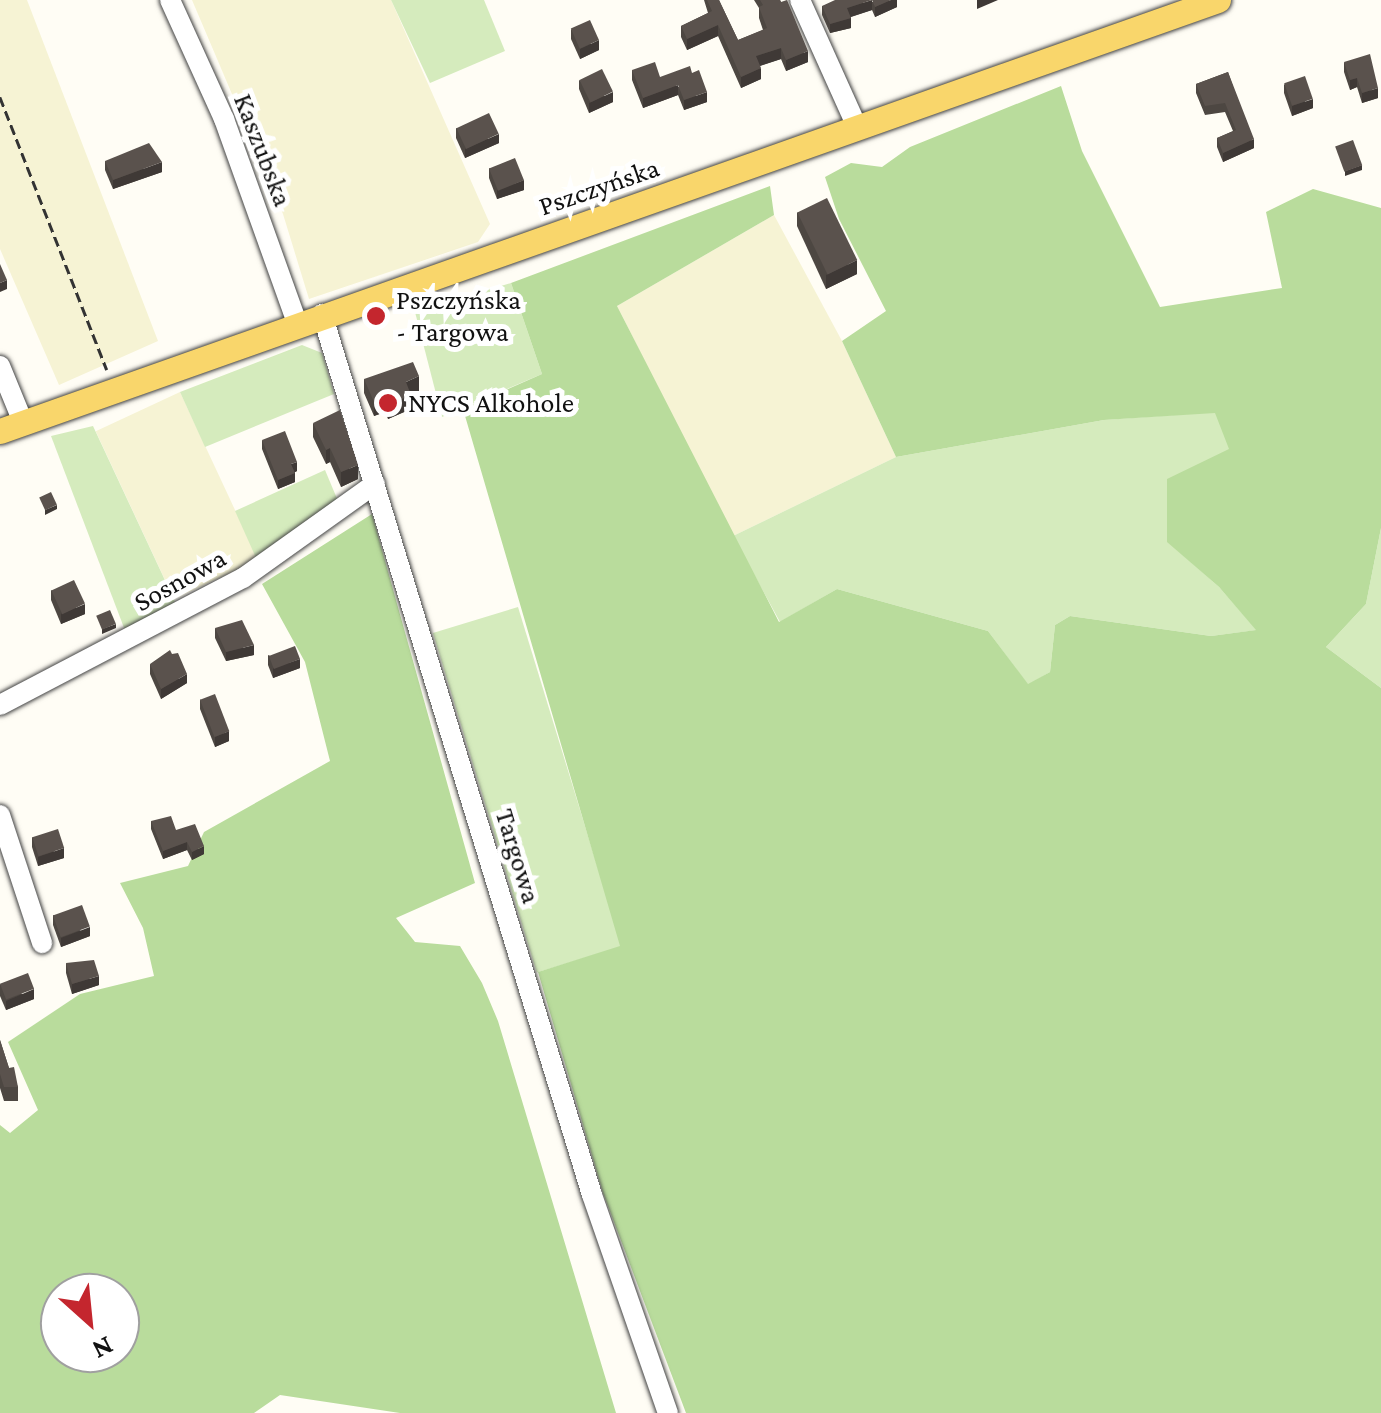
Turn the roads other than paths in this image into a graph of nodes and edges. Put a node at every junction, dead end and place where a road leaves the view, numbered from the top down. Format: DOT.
graph roads {
  1 [pos="170,0"];
  2 [pos="800,0"];
  3 [pos="1218,0"];
  4 [pos="858,127"];
  5 [pos="309,318"];
  6 [pos="0,366"];
  7 [pos="12,427"];
  8 [pos="375,484"];
  9 [pos="0,705"];
  10 [pos="0,816"];
  11 [pos="42,943"];
  12 [pos="668,1413"];
  1 -- 5 [label="street, Kaszubska"];
  2 -- 4 [label="street"];
  3 -- 4 [label="main road, Pszczyńska"];
  4 -- 5 [label="main road, Pszczyńska"];
  5 -- 7 [label="main road, Pszczyńska"];
  5 -- 8 [label="street, Targowa"];
  6 -- 7 [label="street"];
  8 -- 9 [label="street, Sosnowa"];
  8 -- 12 [label="street, Targowa"];
  10 -- 11 [label="street"];
}
